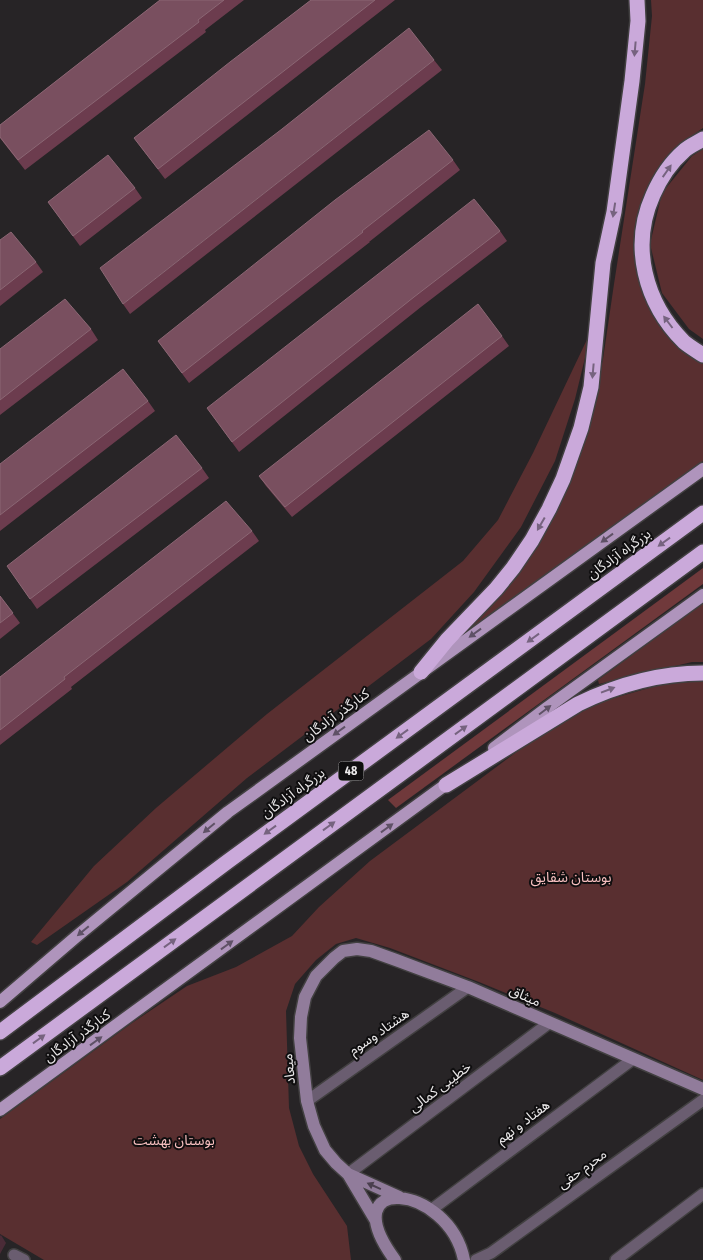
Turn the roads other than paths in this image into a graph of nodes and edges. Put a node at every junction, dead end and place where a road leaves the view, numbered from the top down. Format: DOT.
graph roads {
  1 [pos="637,0"];
  2 [pos="703,139"];
  3 [pos="703,355"];
  4 [pos="703,469"];
  5 [pos="703,513"];
  6 [pos="703,552"];
  7 [pos="703,595"];
  8 [pos="421,672"];
  9 [pos="703,673"];
  10 [pos="446,786"];
  11 [pos="334,958"];
  12 [pos="468,987"];
  13 [pos="0,1002"];
  14 [pos="549,1023"];
  15 [pos="0,1032"];
  16 [pos="632,1059"];
  17 [pos="0,1068"];
  18 [pos="703,1089"];
  19 [pos="703,1100"];
  20 [pos="307,1101"];
  21 [pos="0,1110"];
  22 [pos="348,1174"];
  23 [pos="703,1194"];
  24 [pos="400,1197"];
  25 [pos="431,1210"];
  26 [pos="376,1221"];
  27 [pos="395,1260"];
  28 [pos="464,1260"];
  29 [pos="476,1260"];
  30 [pos="616,1260"];
  1 -- 8 [label="highway, one-way"];
  3 -- 2 [label="highway, one-way"];
  4 -- 8 [label="main road, کنارگذر آزادگان, one-way"];
  5 -- 15 [label="highway, بزرگراه آزادگان / 48, one-way"];
  17 -- 6 [label="highway, 48, one-way"];
  10 -- 7 [label="main road, کنارگذر آزادگان, one-way"];
  8 -- 13 [label="main road, کنارگذر آزادگان, one-way"];
  10 -- 9 [label="highway, one-way"];
  21 -- 10 [label="main road, کنارگذر آزادگان, one-way"];
  11 -- 12 [label="street, میثاق"];
  11 -- 20 [label="street, میعاد"];
  12 -- 14 [label="street, میثاق"];
  12 -- 20 [label="street, هشتاد وسوم"];
  14 -- 16 [label="street, میثاق"];
  14 -- 22 [label="street, خطیبی کمالی"];
  16 -- 18 [label="street, میثاق"];
  16 -- 25 [label="street, هفتاد و نهم"];
  19 -- 29 [label="street, محرم حقی"];
  20 -- 22 [label="street, میعاد"];
  24 -- 22 [label="street, one-way"];
  22 -- 26 [label="street"];
  23 -- 30 [label="street"];
  24 -- 25 [label="street"];
  24 -- 26 [label="street"];
  25 -- 28 [label="street"];
  26 -- 27 [label="street"];
}
